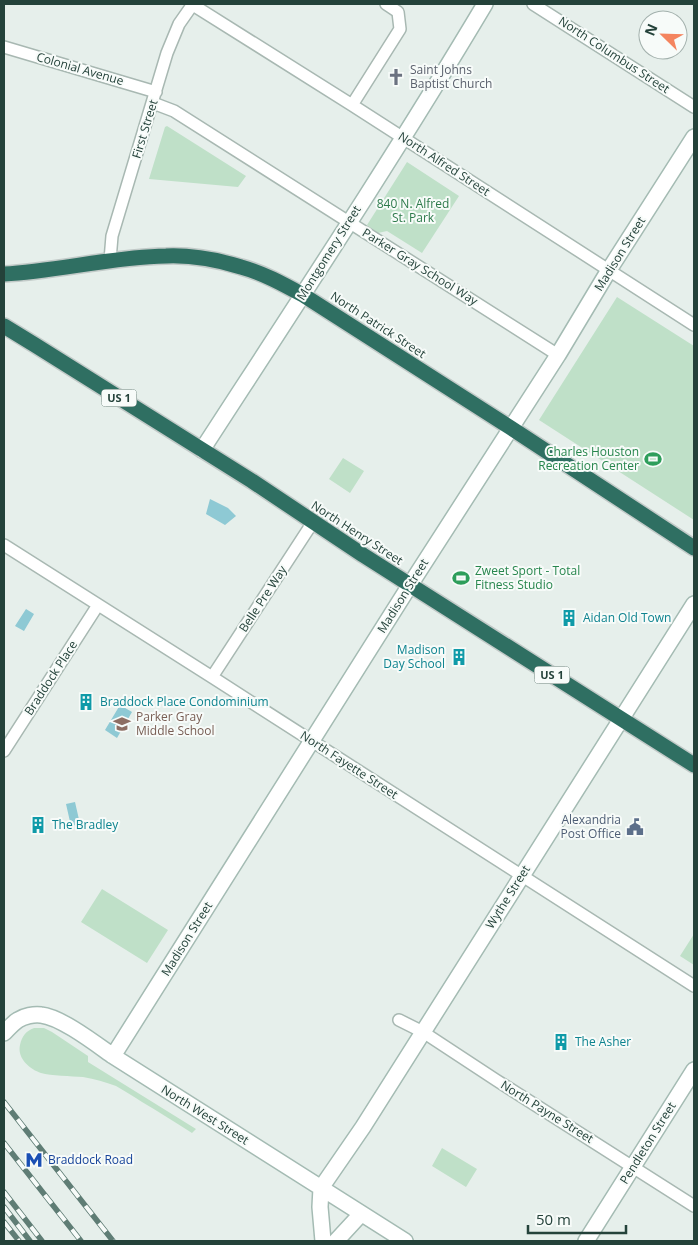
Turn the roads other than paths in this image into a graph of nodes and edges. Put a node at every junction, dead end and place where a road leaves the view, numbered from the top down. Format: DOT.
graph roads {
  1 [pos="193,4"];
  2 [pos="386,4"];
  3 [pos="485,4"];
  4 [pos="533,4"];
  5 [pos="4,47"];
  6 [pos="155,97"];
  7 [pos="352,106"];
  8 [pos="694,107"];
  9 [pos="694,137"];
  10 [pos="402,138"];
  11 [pos="349,223"];
  12 [pos="110,260"];
  13 [pos="609,270"];
  14 [pos="4,274"];
  15 [pos="303,295"];
  16 [pos="4,326"];
  17 [pos="694,326"];
  18 [pos="558,355"];
  19 [pos="512,428"];
  20 [pos="202,450"];
  21 [pos="313,522"];
  22 [pos="4,545"];
  23 [pos="694,548"];
  24 [pos="410,585"];
  25 [pos="694,604"];
  26 [pos="98,605"];
  27 [pos="212,677"];
  28 [pos="621,718"];
  29 [pos="312,741"];
  30 [pos="4,751"];
  31 [pos="694,765"];
  32 [pos="521,876"];
  33 [pos="694,986"];
  34 [pos="399,1020"];
  35 [pos="423,1032"];
  36 [pos="4,1033"];
  37 [pos="113,1056"];
  38 [pos="694,1070"];
  39 [pos="633,1167"];
  40 [pos="320,1188"];
  41 [pos="694,1206"];
  42 [pos="361,1214"];
  43 [pos="324,1241"];
  44 [pos="336,1241"];
  45 [pos="352,1241"];
  46 [pos="405,1241"];
  47 [pos="586,1241"];
  1 -- 6 [label="street, First Street"];
  1 -- 7 [label="street, North Alfred Street"];
  2 -- 7 [label="street"];
  3 -- 10 [label="street, Montgomery Street"];
  4 -- 8 [label="street, North Columbus Street"];
  5 -- 6 [label="street, Colonial Avenue"];
  6 -- 11 [label="street, Parker Gray School Way"];
  6 -- 12 [label="street, First Street"];
  7 -- 10 [label="street, North Alfred Street"];
  9 -- 13 [label="street, Madison Street"];
  10 -- 11 [label="street, Montgomery Street"];
  10 -- 13 [label="street, North Alfred Street"];
  11 -- 15 [label="street, Montgomery Street"];
  11 -- 18 [label="street, Parker Gray School Way"];
  12 -- 14 [label="highway, North Patrick Street"];
  12 -- 15 [label="highway, North Patrick Street"];
  13 -- 17 [label="street, North Alfred Street"];
  13 -- 18 [label="street, Madison Street"];
  15 -- 19 [label="highway, North Patrick Street"];
  15 -- 20 [label="street, Montgomery Street"];
  16 -- 20 [label="highway, North Henry Street / US 1"];
  18 -- 19 [label="street, Madison Street"];
  19 -- 23 [label="highway, North Patrick Street"];
  19 -- 24 [label="street, Madison Street"];
  20 -- 21 [label="highway, North Henry Street / US 1"];
  21 -- 24 [label="highway, North Henry Street / US 1"];
  21 -- 27 [label="street, Belle Pre Way"];
  22 -- 26 [label="street, North Fayette Street"];
  24 -- 28 [label="highway, North Henry Street / US 1"];
  24 -- 29 [label="street, Madison Street"];
  25 -- 28 [label="street, Wythe Street"];
  26 -- 27 [label="street, North Fayette Street"];
  26 -- 30 [label="street, Braddock Place"];
  27 -- 29 [label="street, North Fayette Street"];
  28 -- 31 [label="highway, North Henry Street / US 1"];
  28 -- 32 [label="street, Wythe Street"];
  29 -- 32 [label="street, North Fayette Street"];
  29 -- 37 [label="street, Madison Street"];
  32 -- 33 [label="street, North Fayette Street"];
  32 -- 35 [label="street, Wythe Street"];
  34 -- 35 [label="street, North Payne Street"];
  35 -- 39 [label="street, North Payne Street"];
  35 -- 40 [label="street, Wythe Street"];
  36 -- 37 [label="street, North West Street"];
  37 -- 40 [label="street, North West Street"];
  38 -- 39 [label="street, Pendleton Street"];
  39 -- 41 [label="street, North Payne Street"];
  39 -- 47 [label="street, Pendleton Street"];
  40 -- 42 [label="street, North West Street"];
  40 -- 43 [label="street"];
  42 -- 44 [label="street"];
  42 -- 45 [label="street"];
  42 -- 46 [label="street, North West Street"];
}
